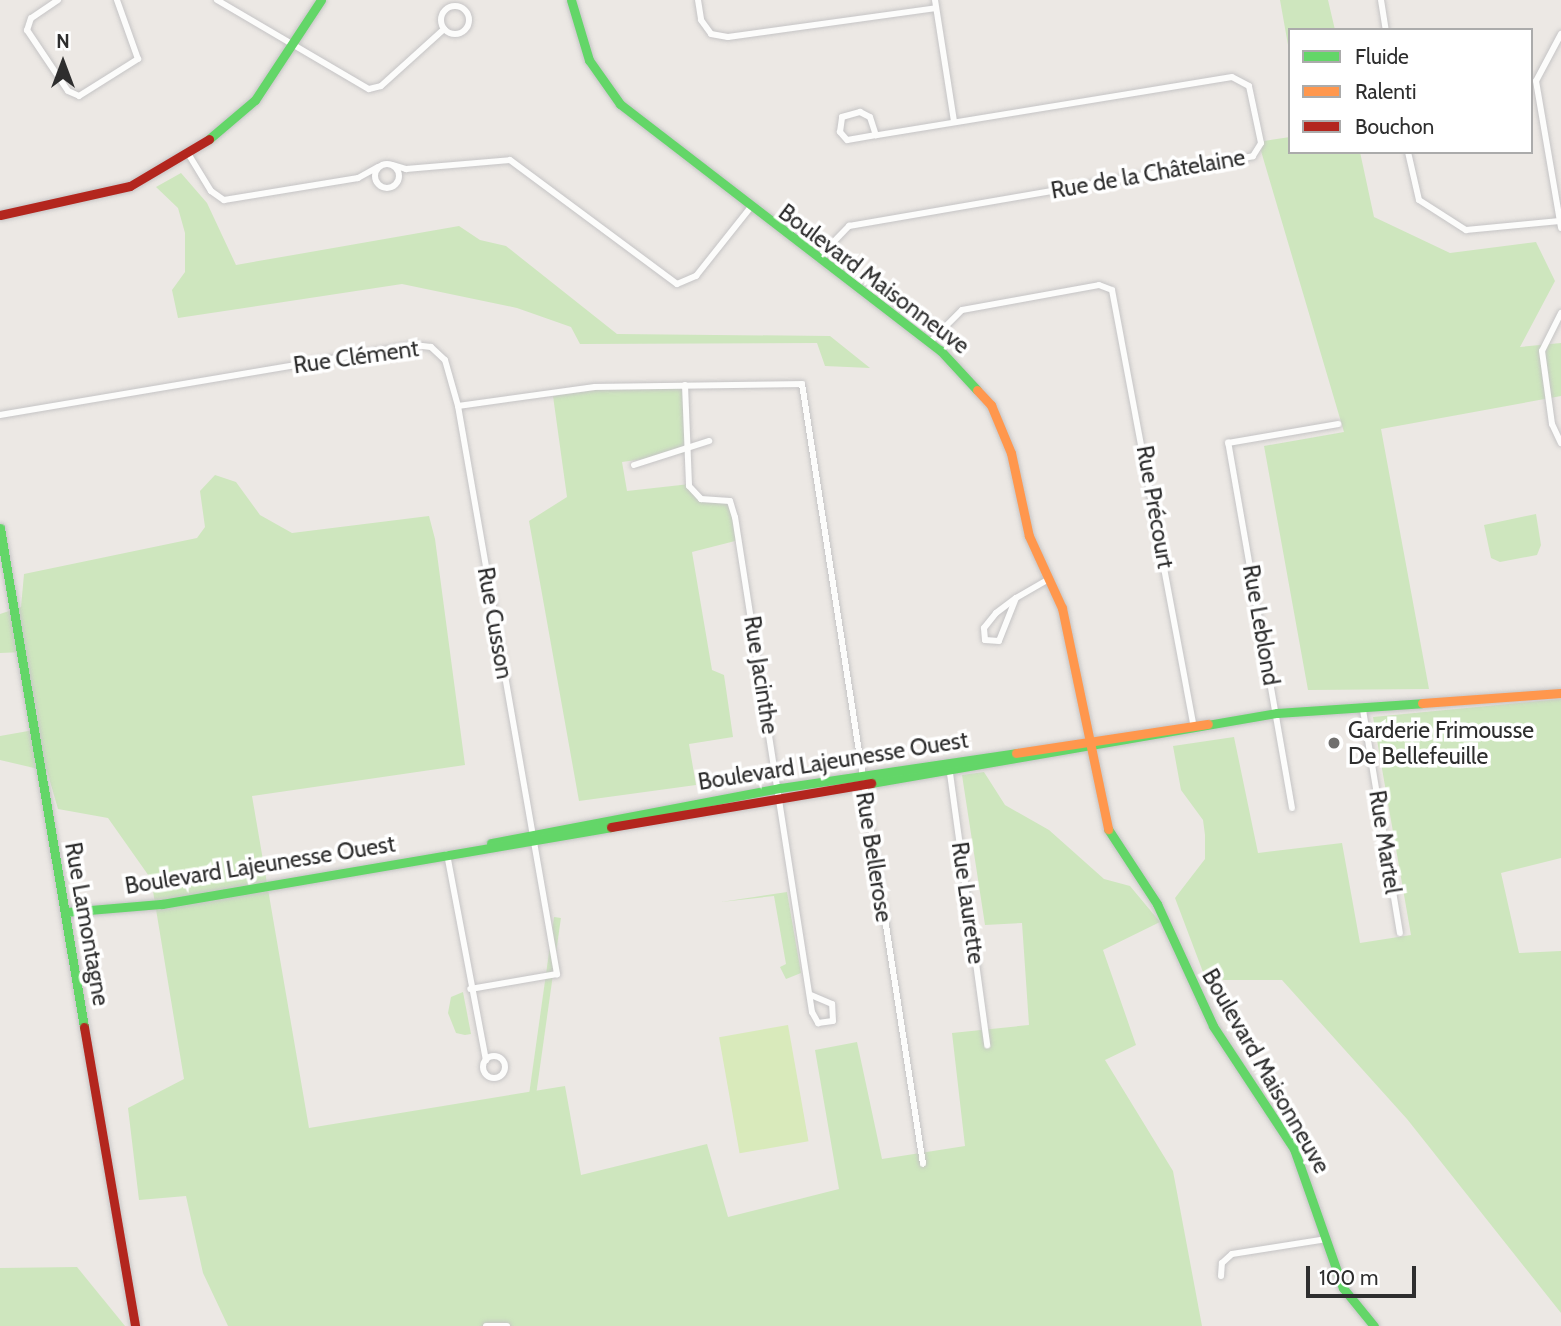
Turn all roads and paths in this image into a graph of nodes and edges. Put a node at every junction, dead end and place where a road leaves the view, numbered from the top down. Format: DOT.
graph roads {
  1 [pos="58,0"];
  2 [pos="117,0"];
  3 [pos="217,0"];
  4 [pos="321,0"];
  5 [pos="571,0"];
  6 [pos="698,0"];
  7 [pos="1381,0"];
  8 [pos="936,4"];
  9 [pos="1386,28"];
  10 [pos="444,29"];
  11 [pos="1561,34"];
  12 [pos="293,48"];
  13 [pos="954,122"];
  14 [pos="876,135"];
  15 [pos="1408,154"];
  16 [pos="189,155"];
  17 [pos="393,166"];
  18 [pos="378,167"];
  19 [pos="416,169"];
  20 [pos="358,178"];
  21 [pos="398,180"];
  22 [pos="378,184"];
  23 [pos="750,208"];
  24 [pos="0,215"];
  25 [pos="1560,225"];
  26 [pos="817,260"];
  27 [pos="1561,313"];
  28 [pos="930,342"];
  29 [pos="685,385"];
  30 [pos="458,406"];
  31 [pos="0,415"];
  32 [pos="1338,424"];
  33 [pos="709,441"];
  34 [pos="1561,443"];
  35 [pos="688,452"];
  36 [pos="634,465"];
  37 [pos="0,528"];
  38 [pos="1049,579"];
  39 [pos="1016,598"];
  40 [pos="1561,693"];
  41 [pos="1363,710"];
  42 [pos="1277,713"];
  43 [pos="1193,726"];
  44 [pos="1087,743"];
  45 [pos="949,765"];
  46 [pos="862,780"];
  47 [pos="780,788"];
  48 [pos="779,799"];
  49 [pos="1292,808"];
  50 [pos="531,836"];
  51 [pos="447,855"];
  52 [pos="65,912"];
  53 [pos="1400,933"];
  54 [pos="470,989"];
  55 [pos="811,995"];
  56 [pos="987,1045"];
  57 [pos="486,1060"];
  58 [pos="923,1164"];
  59 [pos="1327,1239"];
  60 [pos="1221,1276"];
  61 [pos="135,1326"];
  62 [pos="486,1326"];
  63 [pos="507,1326"];
  64 [pos="1374,1326"];
  1 -- 2 [label="street"];
  3 -- 12 [label="street"];
  4 -- 12 [label="street"];
  5 -- 23 [label="street, Boulevard Maisonneuve"];
  6 -- 8 [label="street"];
  7 -- 9 [label="street"];
  8 -- 13 [label="street"];
  10 -- 10 [label="street"];
  10 -- 12 [label="street"];
  11 -- 25 [label="street"];
  12 -- 16 [label="street"];
  13 -- 14 [label="street, Rue de la Châtelaine"];
  13 -- 26 [label="street, Rue de la Châtelaine"];
  14 -- 14 [label="street, Rue de la Châtelaine"];
  15 -- 25 [label="street"];
  16 -- 20 [label="street"];
  16 -- 24 [label="street"];
  17 -- 18 [label="street"];
  17 -- 19 [label="street"];
  17 -- 21 [label="street"];
  18 -- 20 [label="street"];
  18 -- 22 [label="street"];
  19 -- 21 [label="street"];
  19 -- 23 [label="street"];
  20 -- 22 [label="street"];
  21 -- 22 [label="street"];
  23 -- 26 [label="street, Boulevard Maisonneuve"];
  26 -- 28 [label="street, Boulevard Maisonneuve"];
  27 -- 34 [label="street"];
  28 -- 38 [label="street, Boulevard Maisonneuve"];
  28 -- 43 [label="street, Rue Précourt"];
  29 -- 30 [label="street"];
  29 -- 35 [label="street, Rue Jacinthe"];
  29 -- 46 [label="street, Rue Bellerose"];
  30 -- 31 [label="street, Rue Clément"];
  30 -- 50 [label="street, Rue Cusson"];
  32 -- 42 [label="street, Rue Leblond"];
  33 -- 35 [label="street"];
  35 -- 36 [label="street"];
  35 -- 47 [label="street, Rue Jacinthe"];
  37 -- 52 [label="street, Rue Lamontagne"];
  38 -- 39 [label="street"];
  38 -- 44 [label="street, Boulevard Maisonneuve"];
  39 -- 39 [label="street"];
  40 -- 41 [label="street, Boulevard Lajeunesse Ouest"];
  41 -- 42 [label="street, Boulevard Lajeunesse Ouest"];
  41 -- 53 [label="street, Rue Martel"];
  42 -- 43 [label="street, Boulevard Lajeunesse Ouest"];
  42 -- 49 [label="street, Rue Leblond"];
  43 -- 44 [label="street, Boulevard Lajeunesse Ouest"];
  44 -- 45 [label="street, Boulevard Lajeunesse Ouest"];
  44 -- 59 [label="street, Boulevard Maisonneuve"];
  45 -- 46 [label="street, Boulevard Lajeunesse Ouest"];
  45 -- 56 [label="street, Rue Laurette"];
  46 -- 47 [label="street, Boulevard Lajeunesse Ouest"];
  46 -- 48 [label="street, Boulevard Lajeunesse Ouest"];
  46 -- 58 [label="street, Rue Bellerose"];
  47 -- 48 [label="street, Rue Jacinthe"];
  47 -- 50 [label="street, Boulevard Lajeunesse Ouest"];
  48 -- 50 [label="street, Boulevard Lajeunesse Ouest"];
  48 -- 55 [label="street, Rue Jacinthe"];
  50 -- 51 [label="street, Boulevard Lajeunesse Ouest"];
  50 -- 54 [label="street, Rue Cusson"];
  51 -- 52 [label="street, Boulevard Lajeunesse Ouest"];
  51 -- 54 [label="street"];
  52 -- 61 [label="street, Rue Lamontagne"];
  54 -- 57 [label="street"];
  55 -- 55 [label="street, Rue Jacinthe"];
  59 -- 60 [label="street"];
  59 -- 64 [label="street, Boulevard Maisonneuve"];
  62 -- 63 [label="street"];
}
